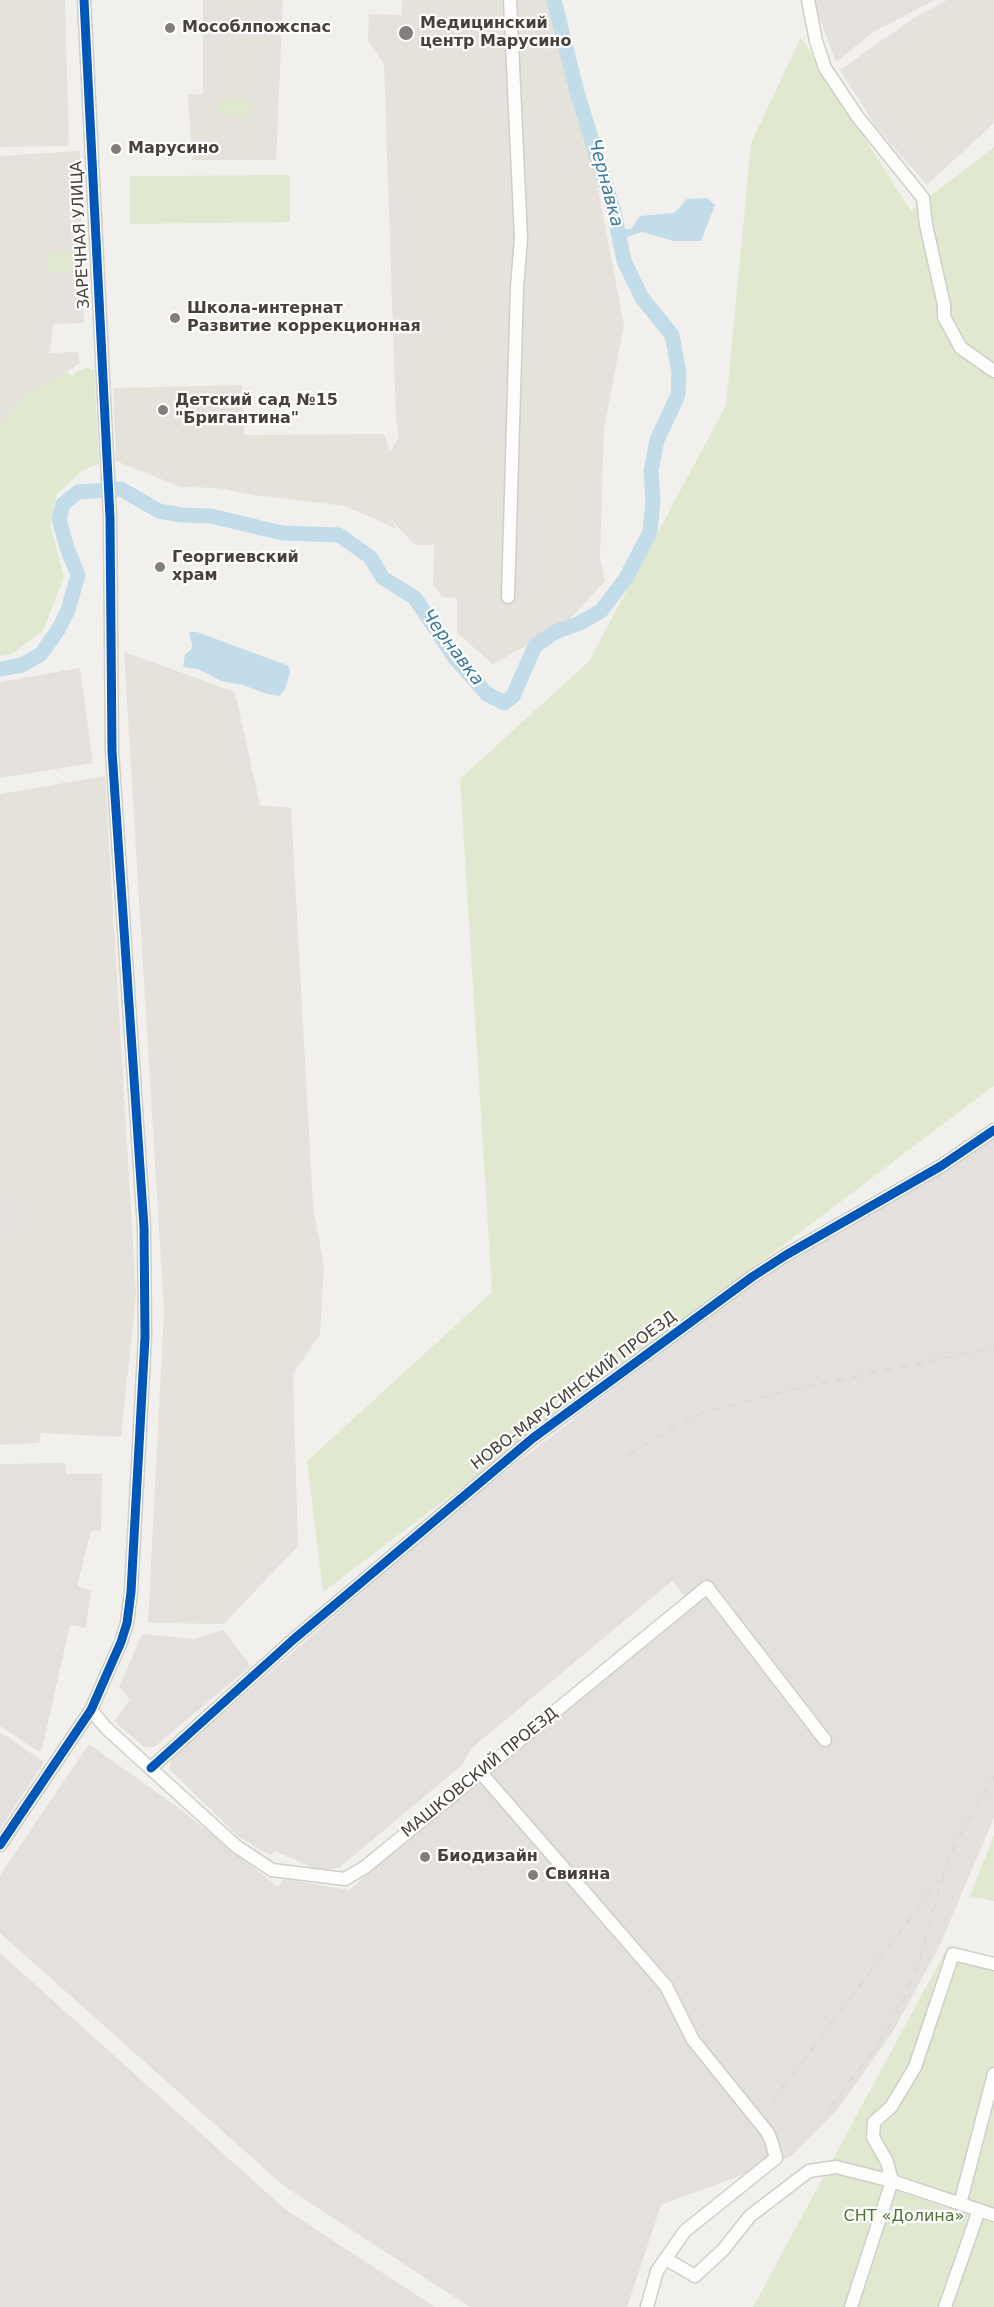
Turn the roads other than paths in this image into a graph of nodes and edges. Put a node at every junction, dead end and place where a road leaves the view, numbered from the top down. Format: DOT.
graph roads {
  1 [pos="84,0"];
  2 [pos="510,0"];
  3 [pos="808,0"];
  4 [pos="994,371"];
  5 [pos="508,597"];
  6 [pos="994,1130"];
  7 [pos="91,1710"];
  8 [pos="825,1740"];
  9 [pos="151,1768"];
  10 [pos="481,1773"];
  11 [pos="0,1845"];
  12 [pos="994,1964"];
  13 [pos="994,2074"];
  14 [pos="892,2181"];
  15 [pos="960,2204"];
  16 [pos="979,2210"];
  17 [pos="994,2215"];
  18 [pos="666,2259"];
  19 [pos="647,2307"];
  20 [pos="851,2307"];
  21 [pos="945,2307"];
  1 -- 7 [label="street, ЗАРЕЧНАЯ УЛИЦА"];
  2 -- 5 [label="street"];
  3 -- 4 [label="street"];
  6 -- 9 [label="street, НОВО-МАРУСИНСКИЙ ПРОЕЗД"];
  7 -- 9 [label="street, МАШКОВСКИЙ ПРОЕЗД"];
  7 -- 11 [label="street, ЗАРЕЧНАЯ УЛИЦА"];
  8 -- 10 [label="street, МАШКОВСКИЙ ПРОЕЗД"];
  9 -- 10 [label="street, МАШКОВСКИЙ ПРОЕЗД"];
  10 -- 18 [label="street"];
  12 -- 14 [label="street"];
  13 -- 15 [label="street"];
  14 -- 15 [label="street"];
  14 -- 18 [label="street"];
  14 -- 20 [label="street"];
  15 -- 16 [label="street"];
  16 -- 17 [label="street"];
  16 -- 21 [label="street"];
  18 -- 19 [label="street"];
}
